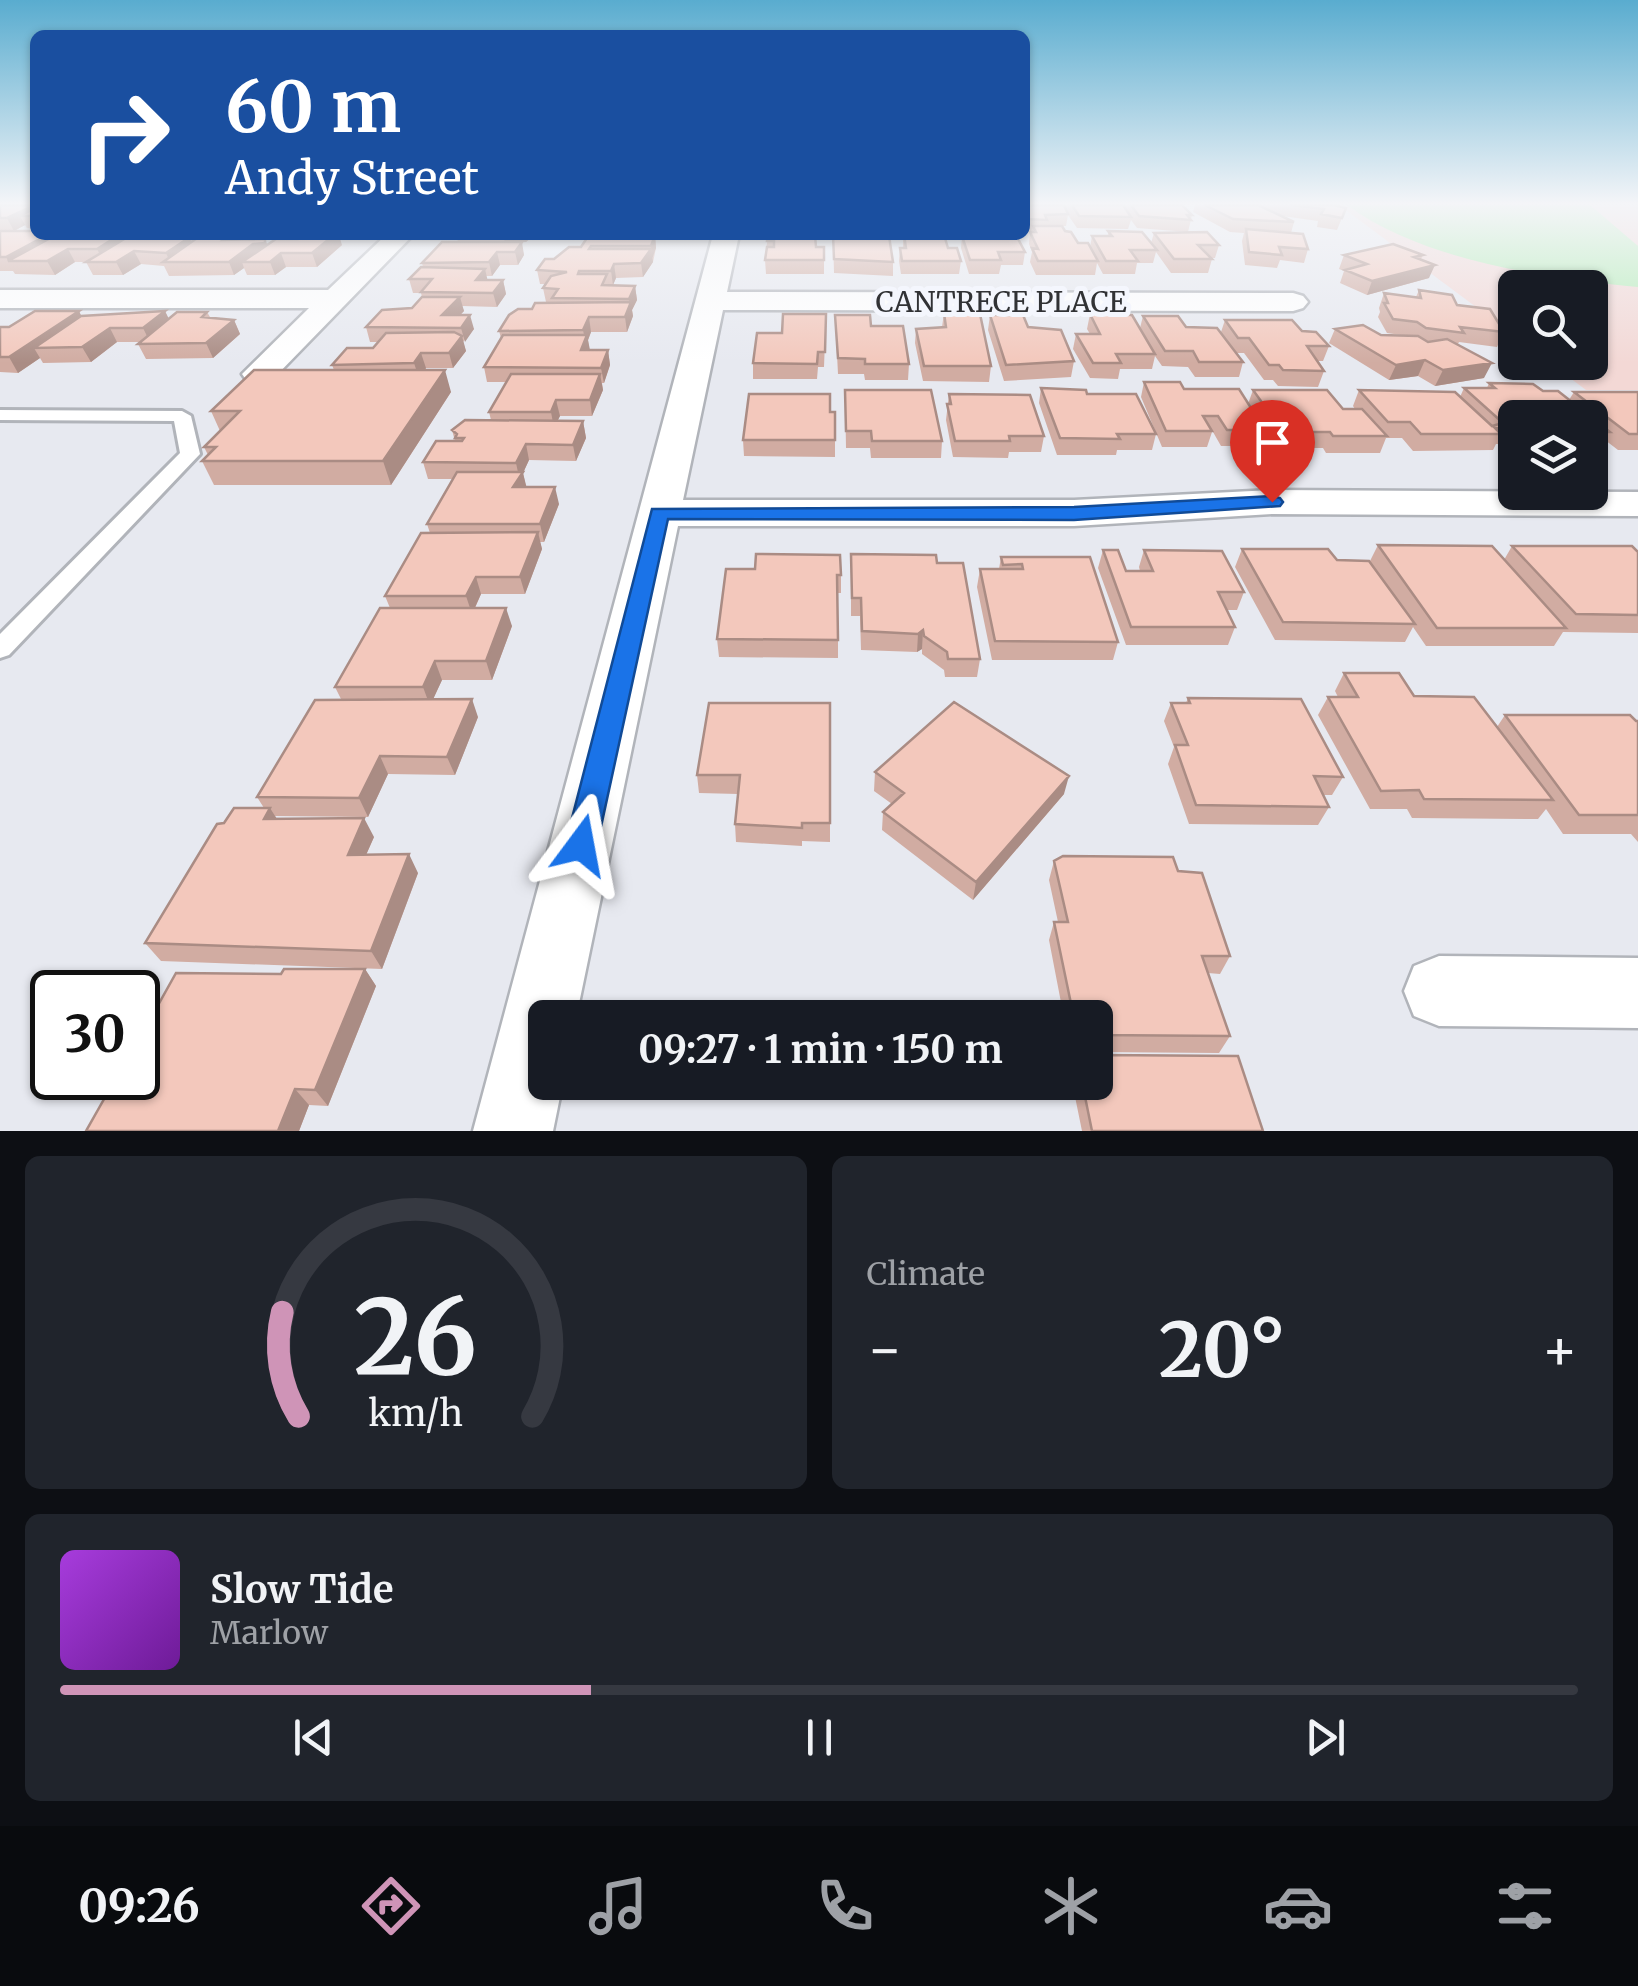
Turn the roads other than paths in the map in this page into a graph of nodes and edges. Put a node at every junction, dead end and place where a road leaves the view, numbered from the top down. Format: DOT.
graph roads {
  1 [pos="377,258"];
  2 [pos="720,258"];
  3 [pos="0,299"];
  4 [pos="335,299"];
  5 [pos="710,301"];
  6 [pos="1293,302"];
  7 [pos="259,374"];
  8 [pos="0,414"];
  9 [pos="1638,504"];
  10 [pos="659,513"];
  11 [pos="0,649"];
  12 [pos="1440,991"];
  13 [pos="1638,993"];
  14 [pos="549,1000"];
  1 -- 4 [label="street"];
  2 -- 5 [label="street"];
  3 -- 4 [label="street"];
  4 -- 7 [label="street"];
  5 -- 6 [label="street, CANTRECE PLACE"];
  5 -- 10 [label="street"];
  8 -- 11 [label="lane"];
  9 -- 10 [label="street"];
  10 -- 14 [label="street"];
  12 -- 13 [label="street"];
}
